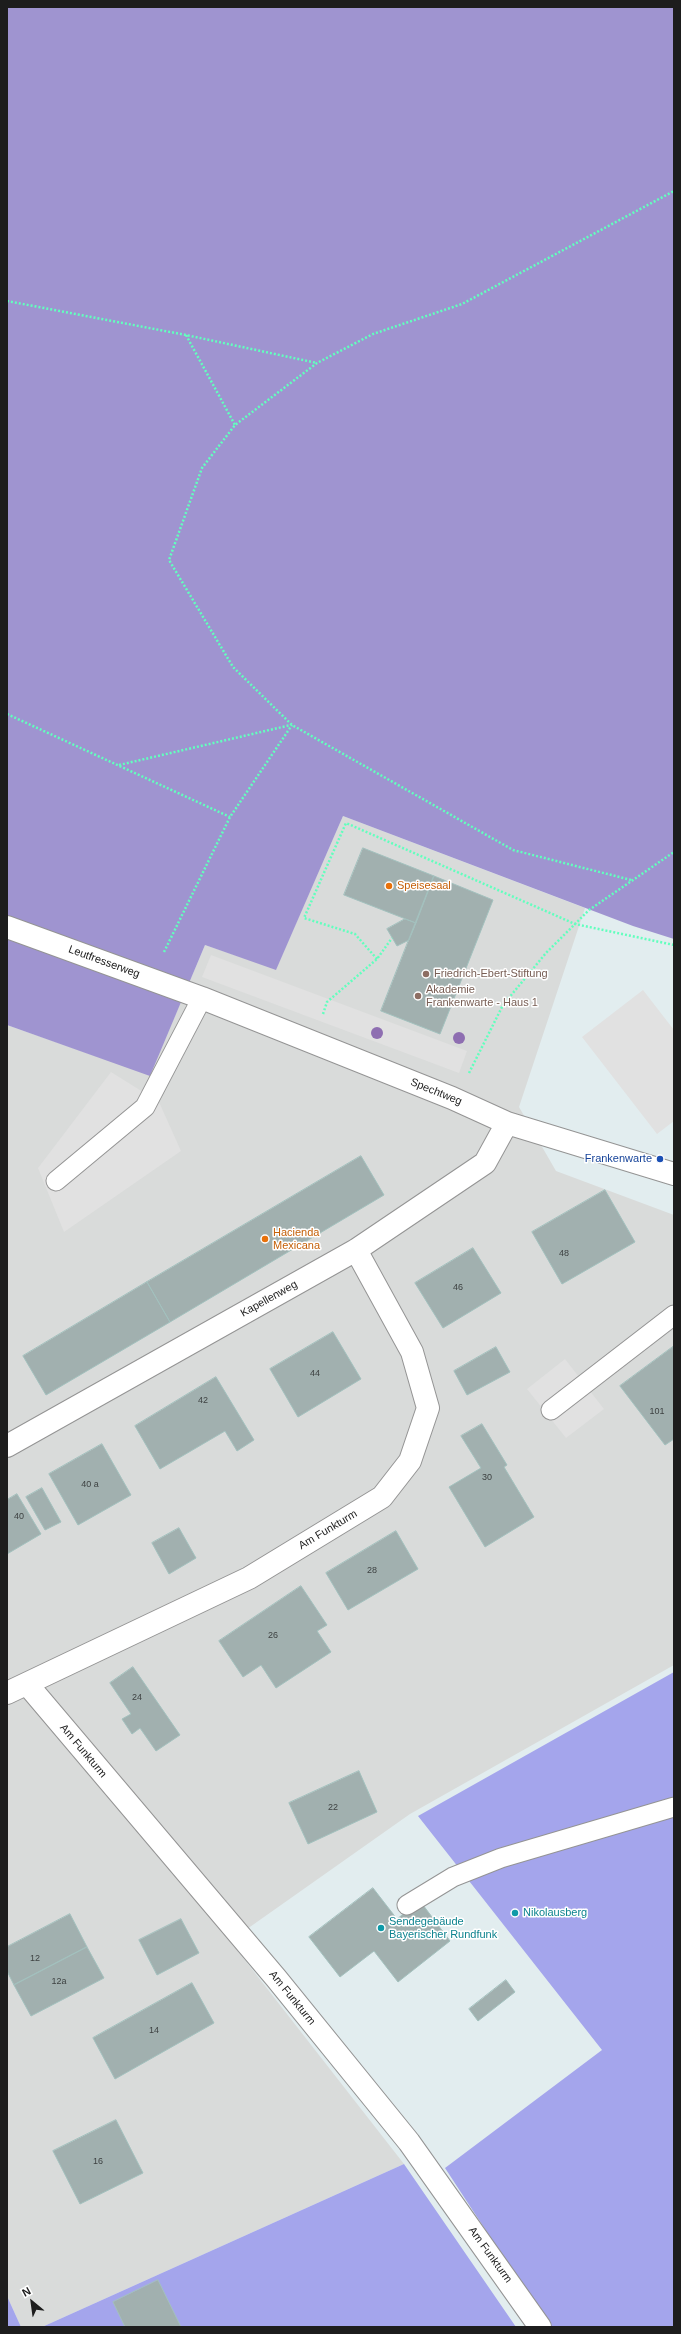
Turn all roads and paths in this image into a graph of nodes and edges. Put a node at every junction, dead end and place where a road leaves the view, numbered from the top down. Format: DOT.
graph roads {
  1 [pos="674,192"];
  2 [pos="7,300"];
  3 [pos="186,335"];
  4 [pos="317,363"];
  5 [pos="235,425"];
  6 [pos="7,714"];
  7 [pos="292,725"];
  8 [pos="119,766"];
  9 [pos="230,817"];
  10 [pos="674,852"];
  11 [pos="631,880"];
  12 [pos="575,924"];
  13 [pos="7,927"];
  14 [pos="392,938"];
  15 [pos="674,945"];
  16 [pos="377,959"];
  17 [pos="151,979"];
  18 [pos="202,998"];
  19 [pos="313,1043"];
  20 [pos="452,1098"];
  21 [pos="507,1123"];
  22 [pos="674,1174"];
  23 [pos="56,1181"];
  24 [pos="356,1250"];
  25 [pos="674,1316"];
  26 [pos="551,1410"];
  27 [pos="7,1446"];
  28 [pos="27,1684"];
  29 [pos="7,1693"];
  30 [pos="674,1807"];
  31 [pos="407,1905"];
  32 [pos="540,2327"];
  1 -- 4 [label="path"];
  2 -- 3 [label="path"];
  3 -- 4 [label="path"];
  3 -- 5 [label="path"];
  4 -- 5 [label="path"];
  5 -- 7 [label="path"];
  6 -- 8 [label="path"];
  7 -- 8 [label="path"];
  7 -- 9 [label="path"];
  7 -- 11 [label="path"];
  8 -- 9 [label="path"];
  9 -- 17 [label="path"];
  10 -- 11 [label="path"];
  11 -- 12 [label="path"];
  12 -- 15 [label="path"];
  12 -- 16 [label="path"];
  12 -- 20 [label="path"];
  13 -- 17 [label="street, Leutfresserweg"];
  14 -- 16 [label="path"];
  16 -- 19 [label="path"];
  17 -- 18 [label="street, Leutfresserweg"];
  18 -- 19 [label="street, Spechtweg"];
  18 -- 23 [label="lane"];
  19 -- 20 [label="street, Spechtweg"];
  20 -- 21 [label="street, Spechtweg"];
  21 -- 22 [label="street, Spechtweg"];
  21 -- 24 [label="street, Kapellenweg"];
  24 -- 27 [label="street, Kapellenweg"];
  24 -- 28 [label="street, Am Funkturm"];
  25 -- 26 [label="lane"];
  28 -- 29 [label="street, Am Funkturm"];
  28 -- 32 [label="street, Am Funkturm"];
  30 -- 31 [label="lane"];
}
